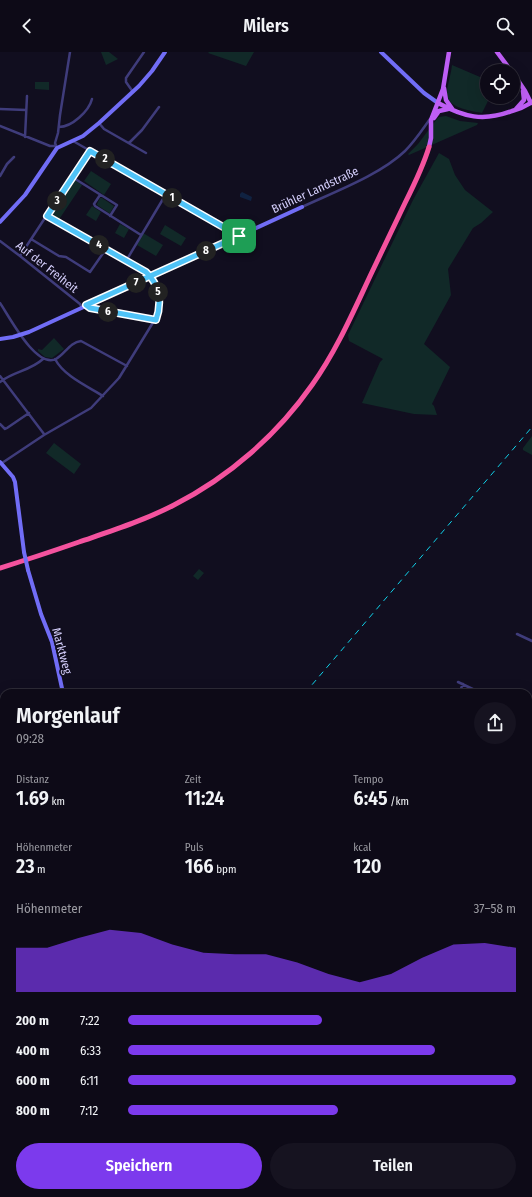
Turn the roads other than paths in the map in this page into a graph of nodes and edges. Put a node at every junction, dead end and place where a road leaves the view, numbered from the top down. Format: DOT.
graph roads {
  1 [pos="70,52"];
  2 [pos="144,52"];
  3 [pos="165,52"];
  4 [pos="381,52"];
  5 [pos="449,52"];
  6 [pos="497,52"];
  7 [pos="506,64"];
  8 [pos="520,83"];
  9 [pos="444,84"];
  10 [pos="522,86"];
  11 [pos="133,92"];
  12 [pos="530,94"];
  13 [pos="27,96"];
  14 [pos="532,98"];
  15 [pos="92,99"];
  16 [pos="438,103"];
  17 [pos="532,103"];
  18 [pos="159,107"];
  19 [pos="448,108"];
  20 [pos="0,110"];
  21 [pos="26,110"];
  22 [pos="514,111"];
  23 [pos="454,112"];
  24 [pos="431,117"];
  25 [pos="99,123"];
  26 [pos="430,125"];
  27 [pos="0,126"];
  28 [pos="59,127"];
  29 [pos="25,137"];
  30 [pos="73,141"];
  31 [pos="129,143"];
  32 [pos="56,147"];
  33 [pos="428,147"];
  34 [pos="90,151"];
  35 [pos="146,153"];
  36 [pos="14,157"];
  37 [pos="0,176"];
  38 [pos="72,177"];
  39 [pos="166,194"];
  40 [pos="100,195"];
  41 [pos="302,207"];
  42 [pos="47,216"];
  43 [pos="110,216"];
  44 [pos="0,222"];
  45 [pos="141,234"];
  46 [pos="239,236"];
  47 [pos="32,239"];
  48 [pos="0,242"];
  49 [pos="106,249"];
  50 [pos="20,256"];
  51 [pos="126,261"];
  52 [pos="151,276"];
  53 [pos="0,303"];
  54 [pos="86,305"];
  55 [pos="82,308"];
  56 [pos="156,320"];
  57 [pos="20,335"];
  58 [pos="0,339"];
  59 [pos="43,359"];
  60 [pos="55,359"];
  61 [pos="127,366"];
  62 [pos="0,376"];
  63 [pos="3,380"];
  64 [pos="0,382"];
  65 [pos="103,396"];
  66 [pos="29,413"];
  67 [pos="0,424"];
  68 [pos="44,434"];
  69 [pos="0,463"];
  70 [pos="0,568"];
  71 [pos="517,634"];
  72 [pos="532,641"];
  73 [pos="458,682"];
  74 [pos="463,684"];
  75 [pos="62,689"];
  76 [pos="461,689"];
  77 [pos="473,689"];
  1 -- 28 [label="street"];
  2 -- 11 [label="street"];
  3 -- 11 [label="street"];
  4 -- 16 [label="street"];
  5 -- 9 [label="main road"];
  6 -- 7 [label="main road"];
  8 -- 10 [label="main road"];
  9 -- 16 [label="main road, Brühler Landstraße"];
  9 -- 23 [label="main road"];
  10 -- 12 [label="main road"];
  10 -- 17 [label="main road"];
  10 -- 22 [label="main road"];
  11 -- 25 [label="street"];
  12 -- 14 [label="main road"];
  13 -- 21 [label="street"];
  15 -- 28 [label="street"];
  16 -- 19 [label="main road"];
  16 -- 24 [label="main road, Brühler Landstraße"];
  17 -- 22 [label="main road"];
  18 -- 31 [label="street"];
  19 -- 23 [label="main road"];
  19 -- 26 [label="main road"];
  20 -- 21 [label="street"];
  21 -- 29 [label="street"];
  22 -- 23 [label="main road"];
  24 -- 26 [label="main road"];
  24 -- 41 [label="street, Brühler Landstraße"];
  25 -- 30 [label="street"];
  25 -- 31 [label="street"];
  26 -- 33 [label="main road"];
  27 -- 29 [label="street"];
  28 -- 32 [label="street"];
  29 -- 32 [label="street"];
  30 -- 32 [label="street"];
  30 -- 34 [label="street"];
  31 -- 35 [label="street"];
  32 -- 44 [label="street"];
  33 -- 70 [label="highway"];
  34 -- 38 [label="street"];
  34 -- 39 [label="street"];
  36 -- 37 [label="street"];
  38 -- 40 [label="street"];
  38 -- 42 [label="street"];
  39 -- 45 [label="street"];
  39 -- 46 [label="street"];
  40 -- 43 [label="street"];
  40 -- 43 [label="street"];
  41 -- 46 [label="street, Brühler Landstraße"];
  42 -- 47 [label="street"];
  42 -- 49 [label="street"];
  43 -- 45 [label="street"];
  45 -- 51 [label="street"];
  46 -- 52 [label="street, Brühler Landstraße"];
  47 -- 49 [label="street"];
  47 -- 50 [label="street"];
  48 -- 50 [label="street, Auf der Freiheit"];
  49 -- 51 [label="street"];
  50 -- 55 [label="street, Auf der Freiheit"];
  51 -- 52 [label="street"];
  52 -- 54 [label="street, Brühler Landstraße"];
  52 -- 56 [label="street"];
  53 -- 57 [label="street"];
  54 -- 55 [label="street, Brühler Landstraße"];
  54 -- 56 [label="street"];
  55 -- 57 [label="street, Brühler Landstraße"];
  56 -- 61 [label="street"];
  57 -- 58 [label="street, Brühler Landstraße"];
  57 -- 59 [label="street"];
  59 -- 60 [label="street"];
  59 -- 63 [label="street"];
  60 -- 61 [label="street"];
  60 -- 65 [label="street"];
  61 -- 65 [label="street"];
  62 -- 63 [label="street"];
  63 -- 64 [label="street"];
  63 -- 66 [label="street"];
  65 -- 68 [label="street"];
  66 -- 67 [label="street"];
  66 -- 68 [label="street"];
  68 -- 69 [label="street"];
  69 -- 75 [label="street, Marktweg, bridge"];
  71 -- 72 [label="street"];
  73 -- 74 [label="street"];
  74 -- 76 [label="street"];
  74 -- 77 [label="street"];
}
